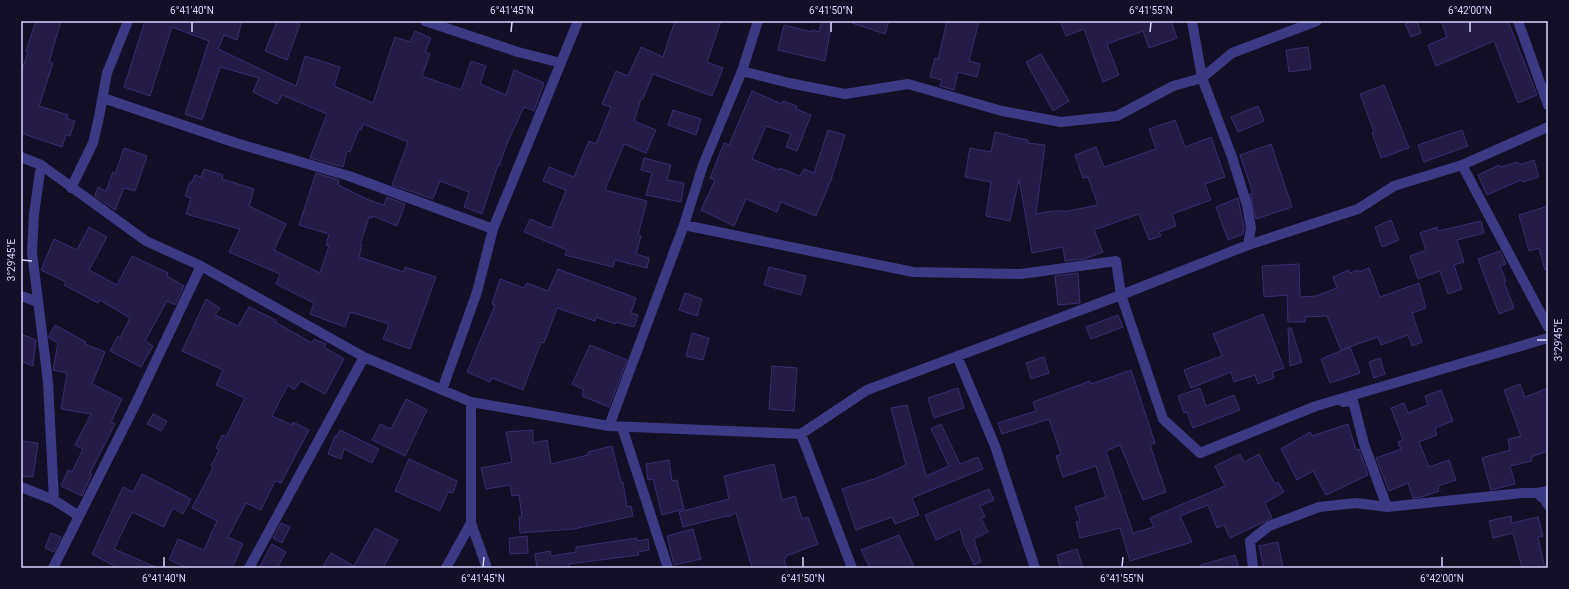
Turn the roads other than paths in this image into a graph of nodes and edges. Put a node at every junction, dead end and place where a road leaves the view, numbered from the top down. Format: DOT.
graph roads {
  1 [pos="128,21"];
  2 [pos="424,21"];
  3 [pos="578,21"];
  4 [pos="758,21"];
  5 [pos="1192,21"];
  6 [pos="1317,21"];
  7 [pos="1518,21"];
  8 [pos="561,63"];
  9 [pos="742,71"];
  10 [pos="1202,78"];
  11 [pos="103,98"];
  12 [pos="1548,105"];
  13 [pos="1548,127"];
  14 [pos="21,157"];
  15 [pos="41,165"];
  16 [pos="1462,165"];
  17 [pos="71,188"];
  18 [pos="684,225"];
  19 [pos="493,229"];
  20 [pos="1248,245"];
  21 [pos="201,266"];
  22 [pos="1121,295"];
  23 [pos="21,296"];
  24 [pos="38,302"];
  25 [pos="1548,327"];
  26 [pos="1548,338"];
  27 [pos="957,356"];
  28 [pos="364,357"];
  29 [pos="442,390"];
  30 [pos="471,402"];
  31 [pos="1316,406"];
  32 [pos="609,426"];
  33 [pos="622,427"];
  34 [pos="801,434"];
  35 [pos="21,486"];
  36 [pos="1548,491"];
  37 [pos="1537,493"];
  38 [pos="54,500"];
  39 [pos="1548,505"];
  40 [pos="1387,507"];
  41 [pos="79,516"];
  42 [pos="471,523"];
  43 [pos="53,568"];
  44 [pos="249,568"];
  45 [pos="446,568"];
  46 [pos="487,568"];
  47 [pos="668,568"];
  48 [pos="852,568"];
  49 [pos="1034,568"];
  50 [pos="1253,568"];
  1 -- 11 [label="street"];
  2 -- 8 [label="street"];
  3 -- 8 [label="street"];
  4 -- 9 [label="street"];
  5 -- 10 [label="street"];
  6 -- 10 [label="street"];
  7 -- 12 [label="street"];
  8 -- 19 [label="street"];
  9 -- 10 [label="street"];
  9 -- 18 [label="street"];
  10 -- 20 [label="street"];
  11 -- 17 [label="street"];
  11 -- 19 [label="street"];
  13 -- 16 [label="street"];
  14 -- 15 [label="street"];
  15 -- 17 [label="street"];
  15 -- 24 [label="street"];
  16 -- 20 [label="street"];
  16 -- 25 [label="street"];
  17 -- 21 [label="street"];
  18 -- 22 [label="street"];
  18 -- 32 [label="street"];
  19 -- 29 [label="street"];
  20 -- 22 [label="street"];
  21 -- 28 [label="street"];
  21 -- 41 [label="street"];
  22 -- 27 [label="street"];
  22 -- 31 [label="street"];
  23 -- 24 [label="street"];
  24 -- 38 [label="street"];
  26 -- 31 [label="street"];
  27 -- 34 [label="street"];
  27 -- 49 [label="street"];
  28 -- 29 [label="street"];
  28 -- 44 [label="street"];
  29 -- 30 [label="street"];
  30 -- 32 [label="street"];
  30 -- 42 [label="street"];
  31 -- 40 [label="street"];
  32 -- 33 [label="street"];
  33 -- 34 [label="street"];
  33 -- 47 [label="street"];
  34 -- 48 [label="street"];
  35 -- 38 [label="street"];
  36 -- 37 [label="street"];
  37 -- 39 [label="street"];
  37 -- 40 [label="street"];
  38 -- 41 [label="street"];
  40 -- 50 [label="street"];
  41 -- 43 [label="street"];
  42 -- 45 [label="street"];
  42 -- 46 [label="street"];
}
